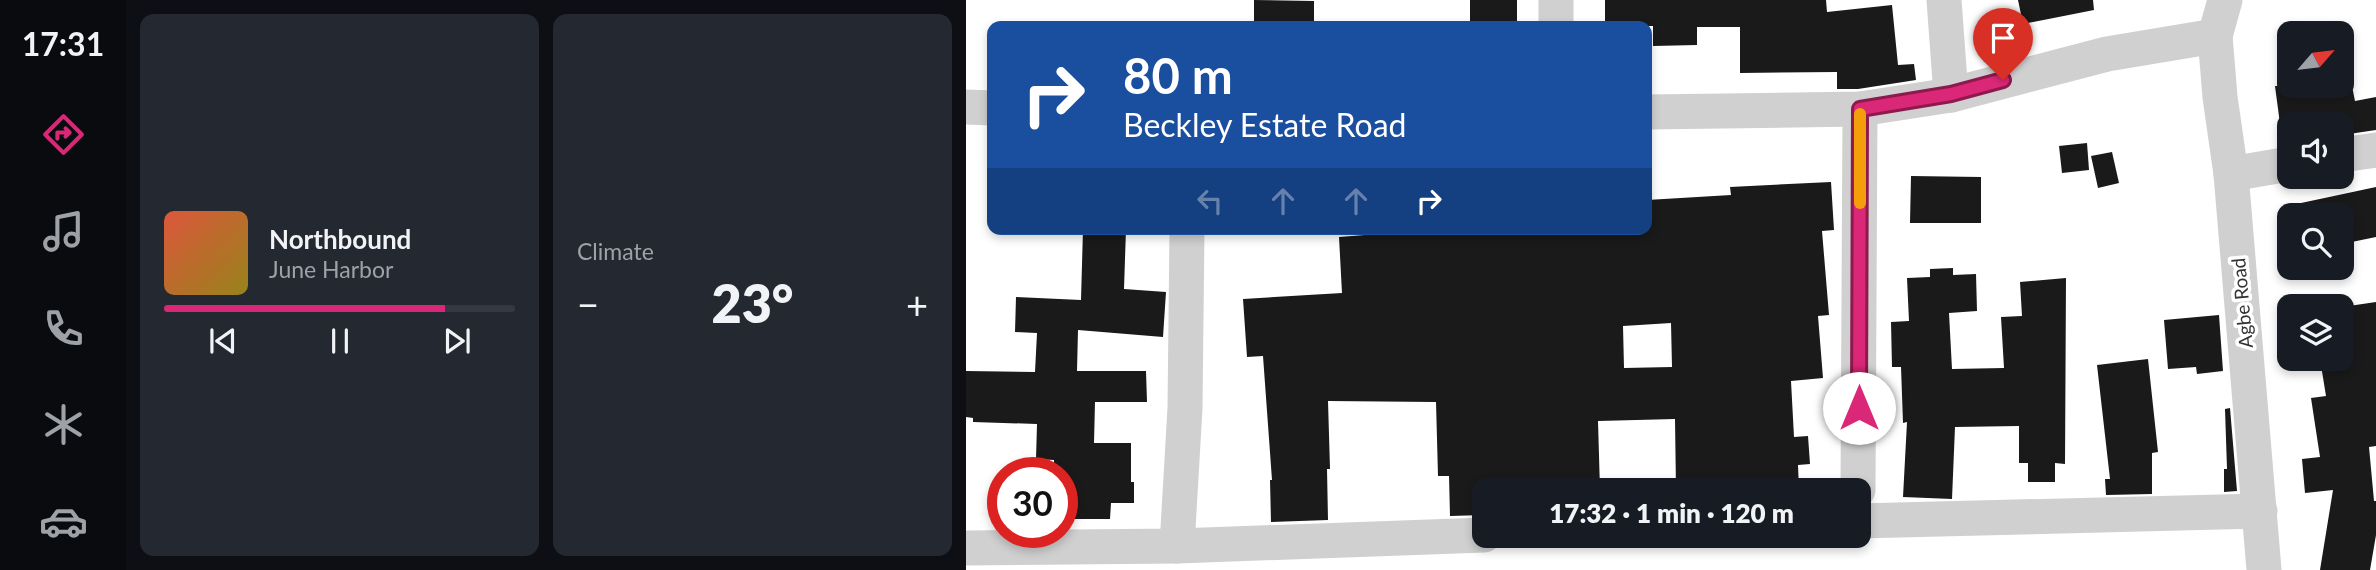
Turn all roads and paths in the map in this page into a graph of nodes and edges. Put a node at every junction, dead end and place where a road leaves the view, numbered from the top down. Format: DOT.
graph roads {
  1 [pos="1556,0"];
  2 [pos="1944,0"];
  3 [pos="2225,0"];
  4 [pos="1556,21"];
  5 [pos="2215,36"];
  6 [pos="1951,94"];
  7 [pos="966,107"];
  8 [pos="987,108"];
  9 [pos="1860,109"];
  10 [pos="1652,112"];
  11 [pos="2376,150"];
  12 [pos="2354,153"];
  13 [pos="2277,166"];
  14 [pos="2231,174"];
  15 [pos="1187,235"];
  16 [pos="1858,478"];
  17 [pos="2260,511"];
  18 [pos="1871,522"];
  19 [pos="1472,534"];
  20 [pos="1177,546"];
  21 [pos="966,548"];
  22 [pos="2264,570"];
  1 -- 4 [label="street"];
  2 -- 6 [label="street"];
  3 -- 5 [label="street"];
  5 -- 6 [label="street"];
  5 -- 14 [label="street, Agbe Road"];
  6 -- 9 [label="street"];
  7 -- 8 [label="street"];
  9 -- 10 [label="street"];
  9 -- 16 [label="street"];
  11 -- 12 [label="street"];
  13 -- 14 [label="street"];
  14 -- 17 [label="street, Agbe Road"];
  15 -- 20 [label="street"];
  17 -- 18 [label="street"];
  17 -- 22 [label="street, Agbe Road"];
  19 -- 20 [label="street"];
  20 -- 21 [label="street"];
}
